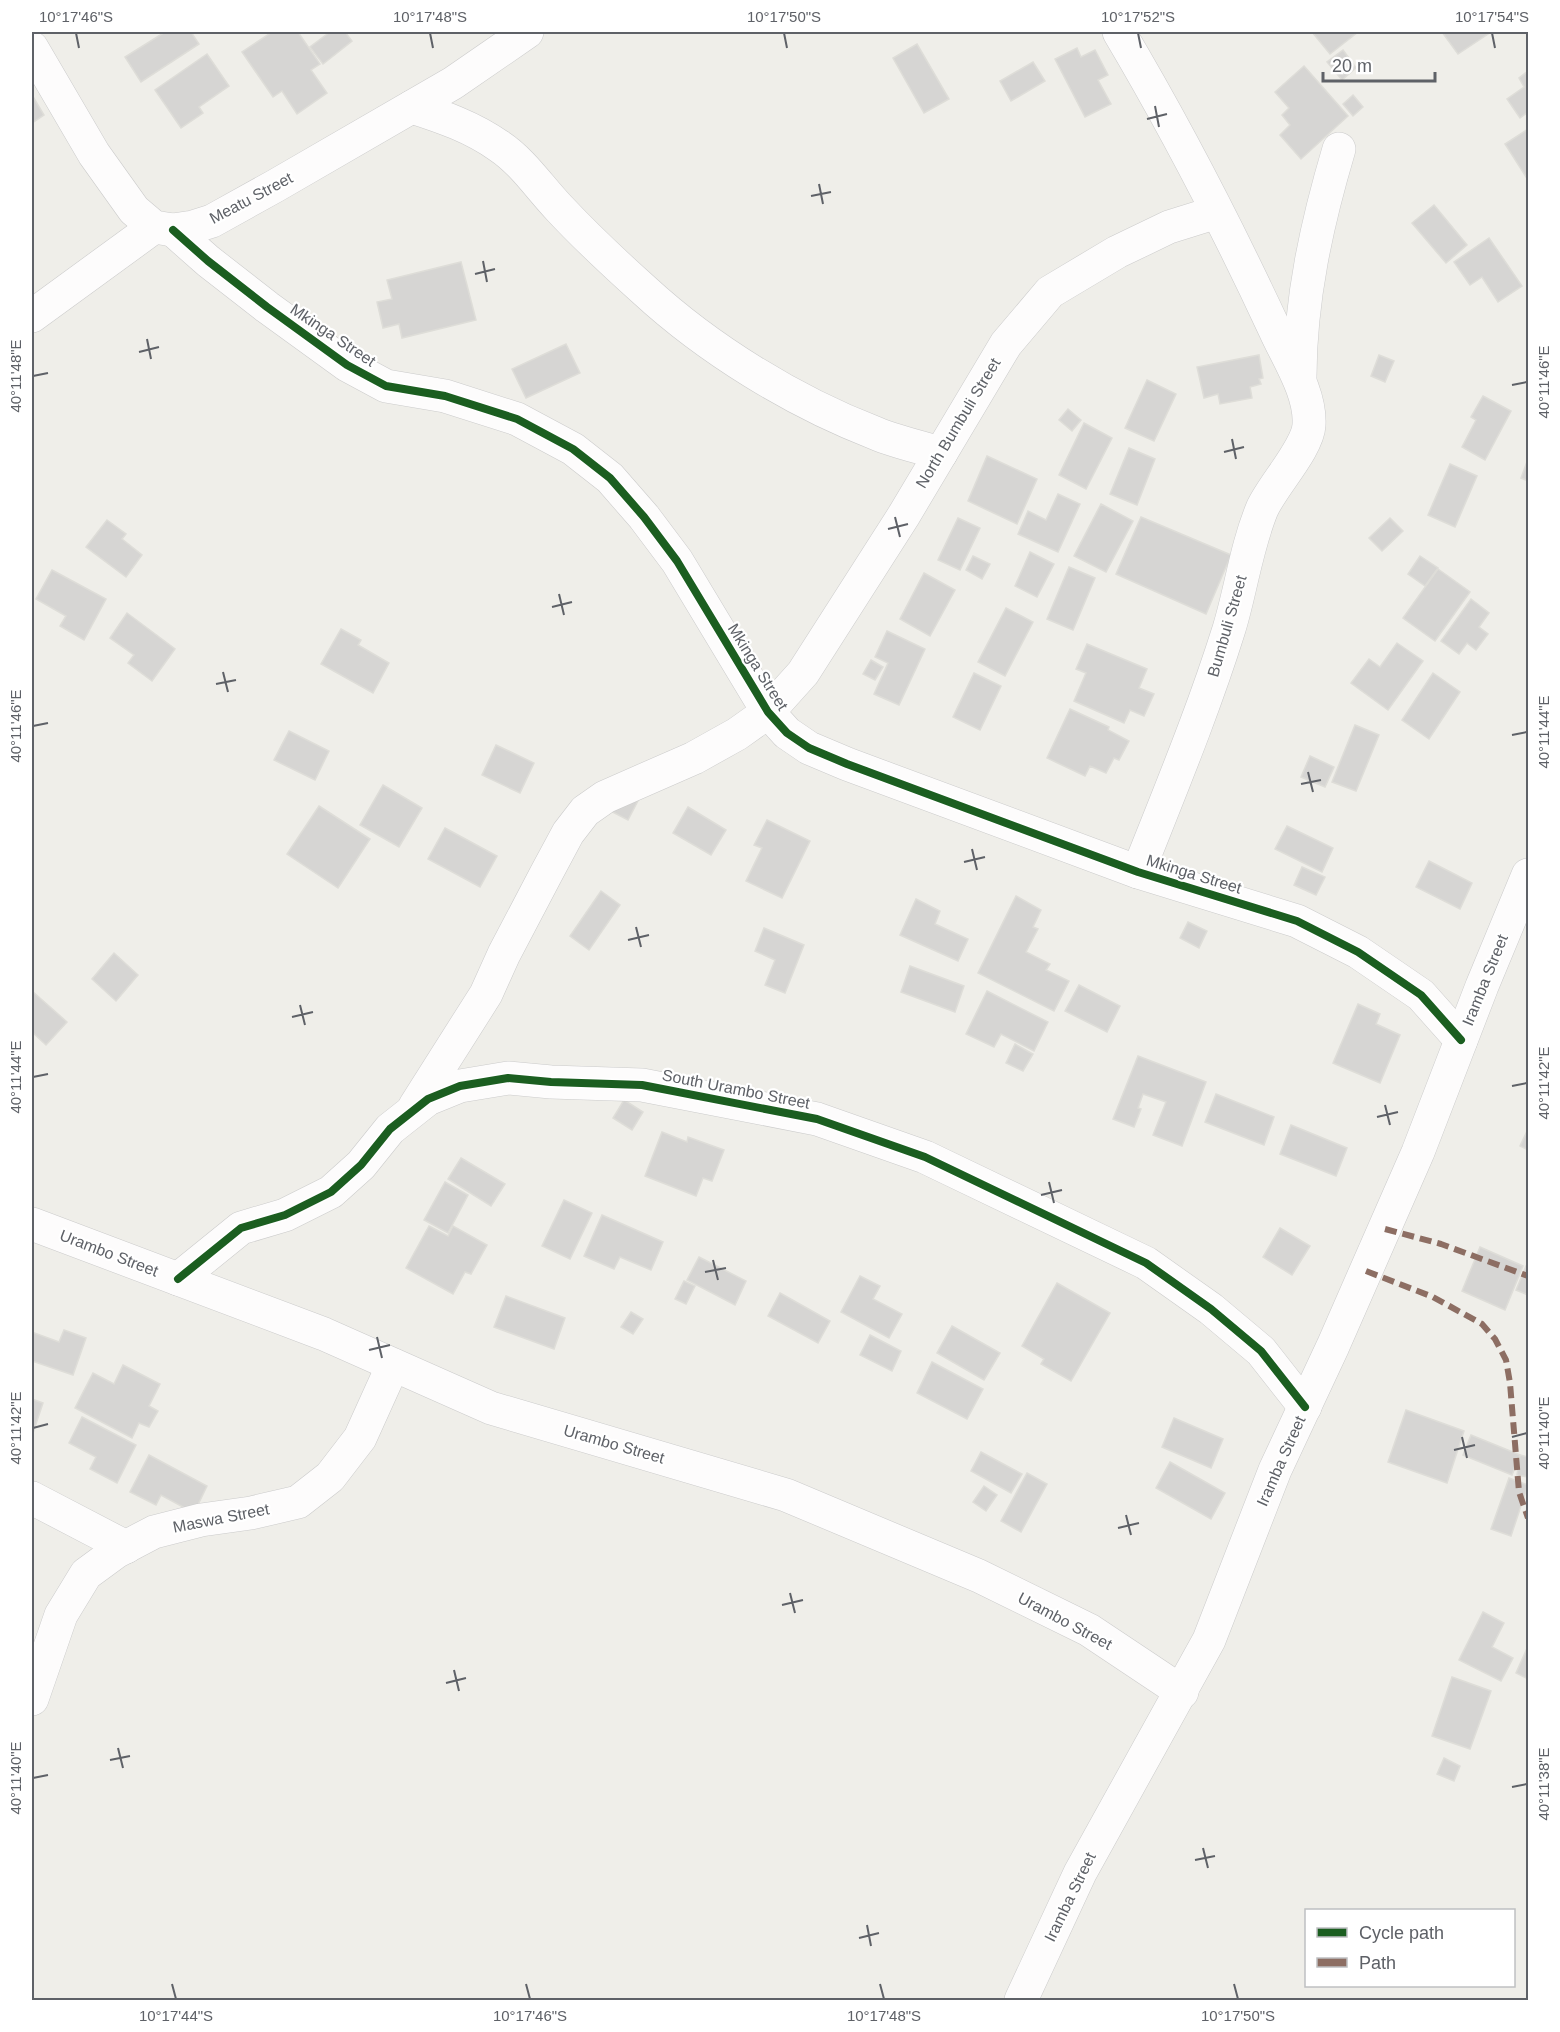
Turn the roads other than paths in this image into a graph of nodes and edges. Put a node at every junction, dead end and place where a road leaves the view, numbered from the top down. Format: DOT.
graph roads {
  1 [pos="526,32"];
  2 [pos="1119,32"];
  3 [pos="32,48"];
  4 [pos="412,107"];
  5 [pos="1339,149"];
  6 [pos="1217,212"];
  7 [pos="164,229"];
  8 [pos="32,316"];
  9 [pos="1300,385"];
  10 [pos="941,453"];
  11 [pos="768,712"];
  12 [pos="1138,872"];
  13 [pos="1528,875"];
  14 [pos="1461,1040"];
  15 [pos="408,1115"];
  16 [pos="32,1224"];
  17 [pos="178,1279"];
  18 [pos="393,1365"];
  19 [pos="1305,1407"];
  20 [pos="32,1498"];
  21 [pos="126,1547"];
  22 [pos="1182,1692"];
  23 [pos="32,1699"];
  24 [pos="1020,2001"];
  1 -- 4 [label="street, Meatu Street"];
  2 -- 6 [label="street, Bumbuli Street"];
  3 -- 7 [label="street"];
  4 -- 7 [label="street, Meatu Street"];
  4 -- 10 [label="street"];
  5 -- 9 [label="street, Bumbuli Street"];
  6 -- 9 [label="street, Bumbuli Street"];
  6 -- 10 [label="street, North Bumbuli Street"];
  7 -- 8 [label="street"];
  7 -- 11 [label="street, Mkinga Street"];
  9 -- 12 [label="street, Bumbuli Street"];
  10 -- 11 [label="street, North Bumbuli Street"];
  11 -- 12 [label="street, Mkinga Street"];
  11 -- 15 [label="street, North Bumbuli Street"];
  12 -- 14 [label="street, Mkinga Street"];
  13 -- 14 [label="street, Iramba Street"];
  14 -- 19 [label="street, Iramba Street"];
  15 -- 17 [label="street, South Urambo Street"];
  15 -- 19 [label="street, South Urambo Street"];
  16 -- 17 [label="street, Urambo Street"];
  17 -- 18 [label="street, Urambo Street"];
  18 -- 21 [label="street, Maswa Street"];
  18 -- 22 [label="street, Urambo Street"];
  19 -- 22 [label="street, Iramba Street"];
  20 -- 21 [label="street"];
  21 -- 23 [label="street, Maswa Street"];
  22 -- 24 [label="street, Iramba Street"];
}
